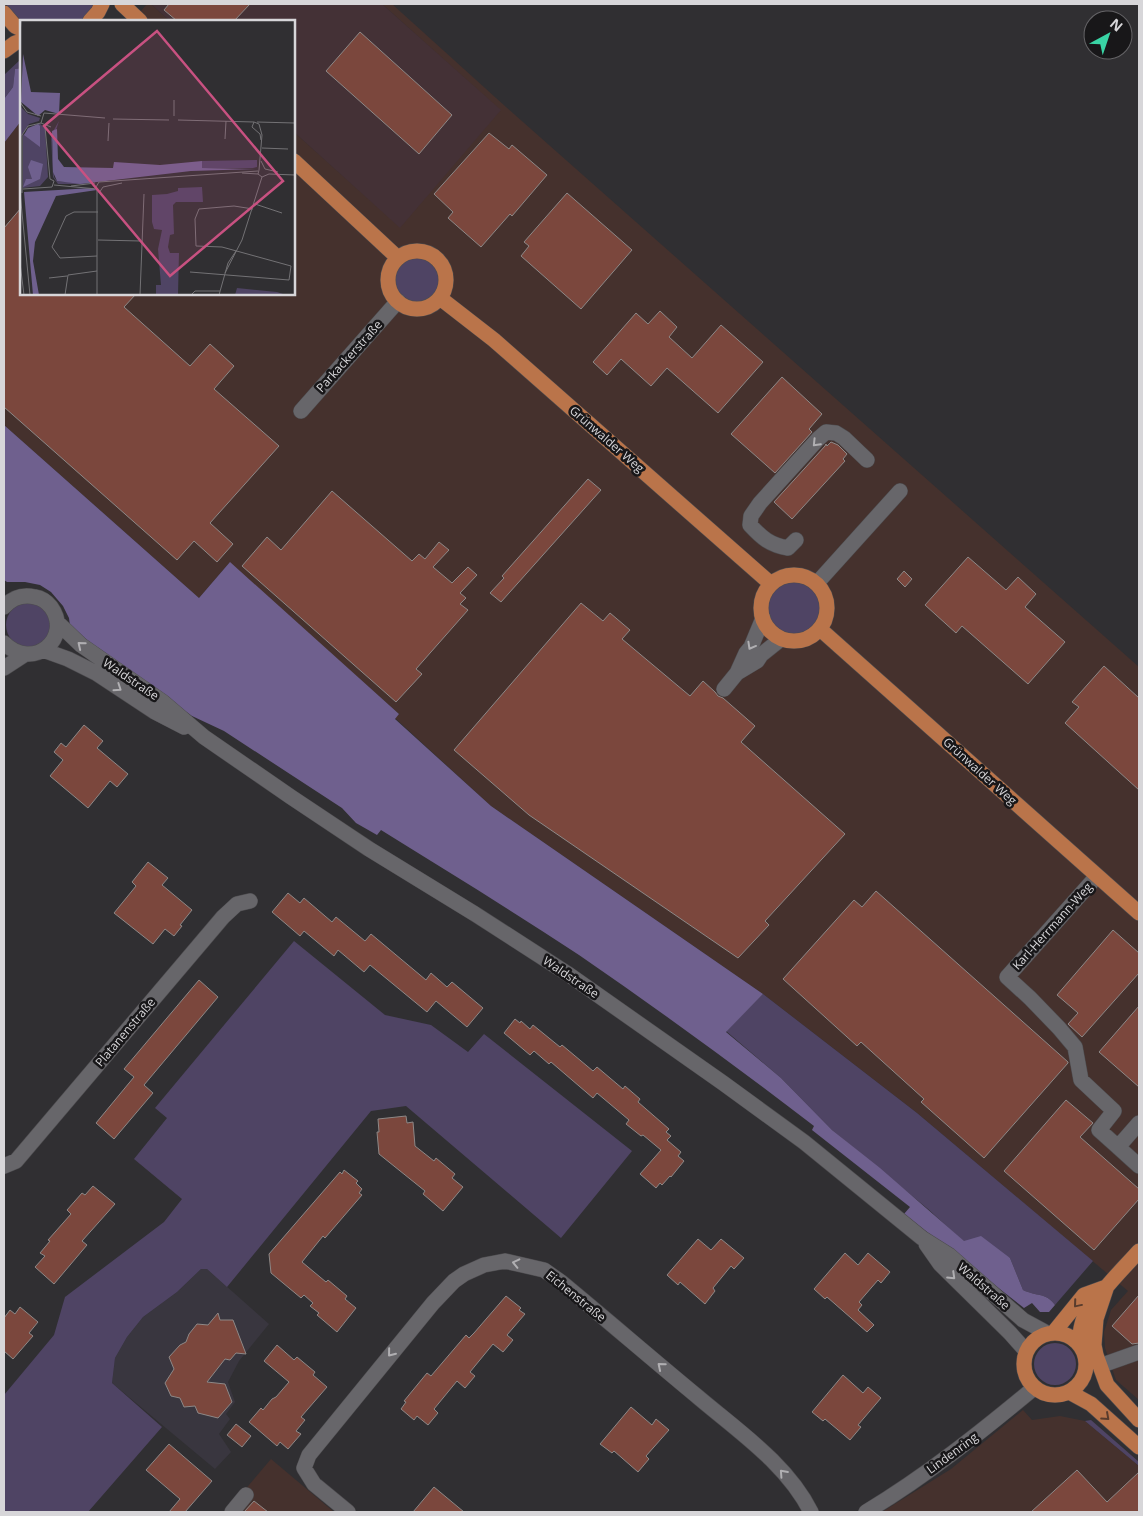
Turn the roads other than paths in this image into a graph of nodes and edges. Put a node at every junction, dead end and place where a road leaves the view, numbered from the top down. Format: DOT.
graph roads {
  1 [pos="102,4"];
  2 [pos="122,4"];
  3 [pos="4,13"];
  4 [pos="91,20"];
  5 [pos="139,20"];
  6 [pos="20,28"];
  7 [pos="20,41"];
  8 [pos="4,51"];
  9 [pos="295,162"];
  10 [pos="398,258"];
  11 [pos="440,298"];
  12 [pos="398,301"];
  13 [pos="301,411"];
  14 [pos="867,460"];
  15 [pos="900,491"];
  16 [pos="796,540"];
  17 [pos="771,584"];
  18 [pos="817,584"];
  19 [pos="4,590"];
  20 [pos="18,597"];
  21 [pos="4,608"];
  22 [pos="763,618"];
  23 [pos="57,622"];
  24 [pos="820,629"];
  25 [pos="781,638"];
  26 [pos="4,643"];
  27 [pos="43,650"];
  28 [pos="24,655"];
  29 [pos="4,668"];
  30 [pos="737,673"];
  31 [pos="724,689"];
  32 [pos="204,736"];
  33 [pos="1097,876"];
  34 [pos="250,901"];
  35 [pos="1139,913"];
  36 [pos="1139,1123"];
  37 [pos="1118,1147"];
  38 [pos="4,1166"];
  39 [pos="1139,1166"];
  40 [pos="922,1238"];
  41 [pos="1139,1251"];
  42 [pos="1107,1286"];
  43 [pos="1050,1333"];
  44 [pos="1079,1344"];
  45 [pos="1026,1352"];
  46 [pos="1139,1352"];
  47 [pos="1108,1364"];
  48 [pos="1085,1373"];
  49 [pos="1034,1388"];
  50 [pos="1069,1392"];
  51 [pos="1139,1420"];
  52 [pos="1139,1427"];
  53 [pos="1139,1447"];
  54 [pos="246,1495"];
  55 [pos="232,1512"];
  56 [pos="348,1512"];
  57 [pos="811,1512"];
  58 [pos="866,1512"];
  1 -- 4 [label="main road"];
  2 -- 5 [label="main road"];
  3 -- 6 [label="main road"];
  7 -- 8 [label="main road"];
  9 -- 10 [label="main road"];
  10 -- 11 [label="main road"];
  10 -- 12 [label="main road"];
  11 -- 12 [label="main road"];
  11 -- 17 [label="main road, Grünwalder Weg"];
  12 -- 13 [label="street, Parkackerstraße"];
  14 -- 16 [label="street, one-way"];
  15 -- 18 [label="street"];
  17 -- 18 [label="main road"];
  17 -- 22 [label="main road"];
  18 -- 24 [label="main road"];
  19 -- 20 [label="street, Waldstraße"];
  20 -- 21 [label="street"];
  20 -- 23 [label="street, Waldstraße"];
  22 -- 25 [label="main road"];
  22 -- 30 [label="street, one-way"];
  23 -- 27 [label="street"];
  32 -- 23 [label="street, Waldstraße, one-way"];
  24 -- 25 [label="main road"];
  24 -- 33 [label="main road, Grünwalder Weg"];
  25 -- 30 [label="street"];
  26 -- 28 [label="street"];
  27 -- 28 [label="street"];
  27 -- 32 [label="street, Waldstraße, one-way"];
  28 -- 29 [label="street"];
  30 -- 31 [label="street"];
  32 -- 40 [label="street, Waldstraße"];
  33 -- 35 [label="main road, Grünwalder Weg"];
  33 -- 37 [label="street, Karl-Herrmann-Weg"];
  34 -- 38 [label="street, Platanenstraße"];
  36 -- 37 [label="street"];
  37 -- 39 [label="street"];
  40 -- 43 [label="street, Waldstraße"];
  40 -- 45 [label="street, Waldstraße, one-way"];
  41 -- 42 [label="main road"];
  42 -- 43 [label="main road, one-way"];
  42 -- 44 [label="main road"];
  42 -- 51 [label="main road"];
  43 -- 44 [label="main road, Waldstraße"];
  43 -- 45 [label="main road"];
  44 -- 48 [label="main road"];
  45 -- 49 [label="main road"];
  46 -- 47 [label="street"];
  48 -- 50 [label="main road"];
  48 -- 52 [label="main road"];
  49 -- 50 [label="main road"];
  49 -- 58 [label="street, Lindenring"];
  50 -- 53 [label="main road, one-way"];
  54 -- 55 [label="street"];
  57 -- 56 [label="street, Eichenstraße, one-way"];
}
